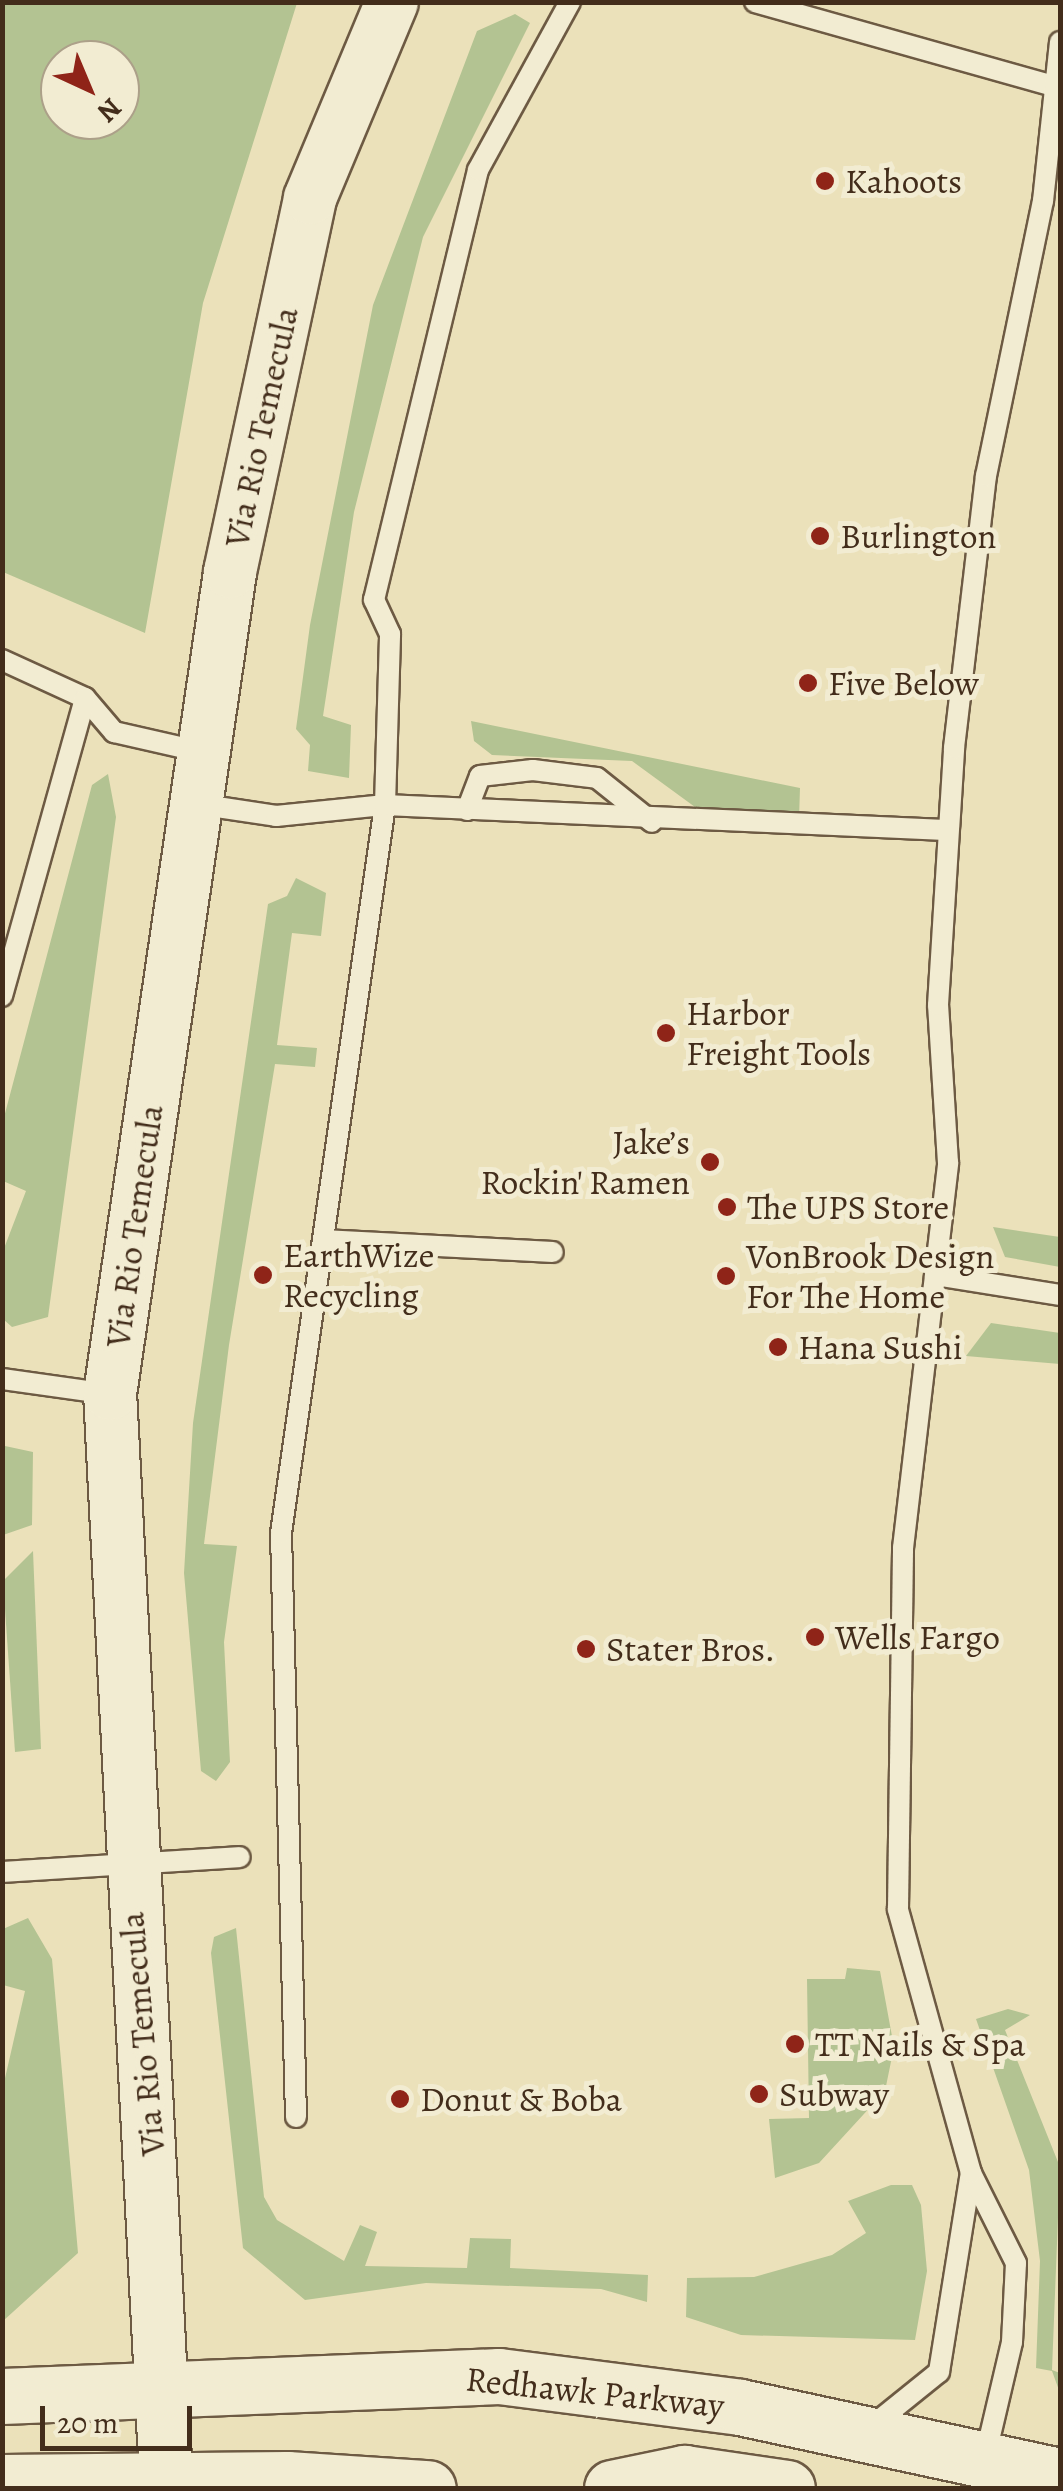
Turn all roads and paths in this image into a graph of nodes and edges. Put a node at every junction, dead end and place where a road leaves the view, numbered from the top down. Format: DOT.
graph roads {
  1 [pos="392,2"];
  2 [pos="570,2"];
  3 [pos="755,2"];
  4 [pos="1060,42"];
  5 [pos="1051,85"];
  6 [pos="2,660"];
  7 [pos="85,698"];
  8 [pos="203,753"];
  9 [pos="195,804"];
  10 [pos="385,805"];
  11 [pos="466,810"];
  12 [pos="652,822"];
  13 [pos="945,830"];
  14 [pos="2,996"];
  15 [pos="322,1240"];
  16 [pos="553,1252"];
  17 [pos="935,1275"];
  18 [pos="1060,1295"];
  19 [pos="2,1378"];
  20 [pos="110,1394"];
  21 [pos="240,1857"];
  22 [pos="128,1864"];
  23 [pos="2,1872"];
  24 [pos="296,2117"];
  25 [pos="971,2173"];
  26 [pos="164,2388"];
  27 [pos="2,2396"];
  28 [pos="866,2430"];
  29 [pos="968,2471"];
  30 [pos="1060,2476"];
  31 [pos="2,2482"];
  32 [pos="167,2484"];
  33 [pos="428,2488"];
  34 [pos="612,2488"];
  35 [pos="788,2488"];
  1 -- 8 [label="street, Via Rio Temecula"];
  2 -- 10 [label="lane"];
  3 -- 5 [label="lane"];
  4 -- 5 [label="lane"];
  5 -- 13 [label="lane"];
  6 -- 7 [label="lane"];
  7 -- 8 [label="lane"];
  7 -- 14 [label="lane"];
  8 -- 9 [label="street, Via Rio Temecula"];
  9 -- 10 [label="lane"];
  9 -- 20 [label="street, Via Rio Temecula"];
  10 -- 11 [label="lane"];
  10 -- 15 [label="lane"];
  11 -- 12 [label="lane"];
  11 -- 12 [label="lane"];
  12 -- 13 [label="lane"];
  13 -- 17 [label="lane"];
  15 -- 16 [label="lane"];
  15 -- 24 [label="lane"];
  17 -- 18 [label="lane"];
  17 -- 25 [label="lane"];
  19 -- 20 [label="lane"];
  20 -- 22 [label="street, Via Rio Temecula"];
  21 -- 22 [label="lane"];
  22 -- 23 [label="lane"];
  22 -- 26 [label="street, Via Rio Temecula"];
  25 -- 28 [label="lane"];
  25 -- 29 [label="lane"];
  26 -- 27 [label="main road, Redhawk Parkway"];
  26 -- 28 [label="main road, Redhawk Parkway"];
  26 -- 32 [label="street, Via Rio Temecula"];
  28 -- 29 [label="main road, Redhawk Parkway"];
  29 -- 30 [label="main road, Redhawk Parkway"];
  31 -- 32 [label="main road"];
  32 -- 33 [label="main road"];
  34 -- 35 [label="main road"];
}
